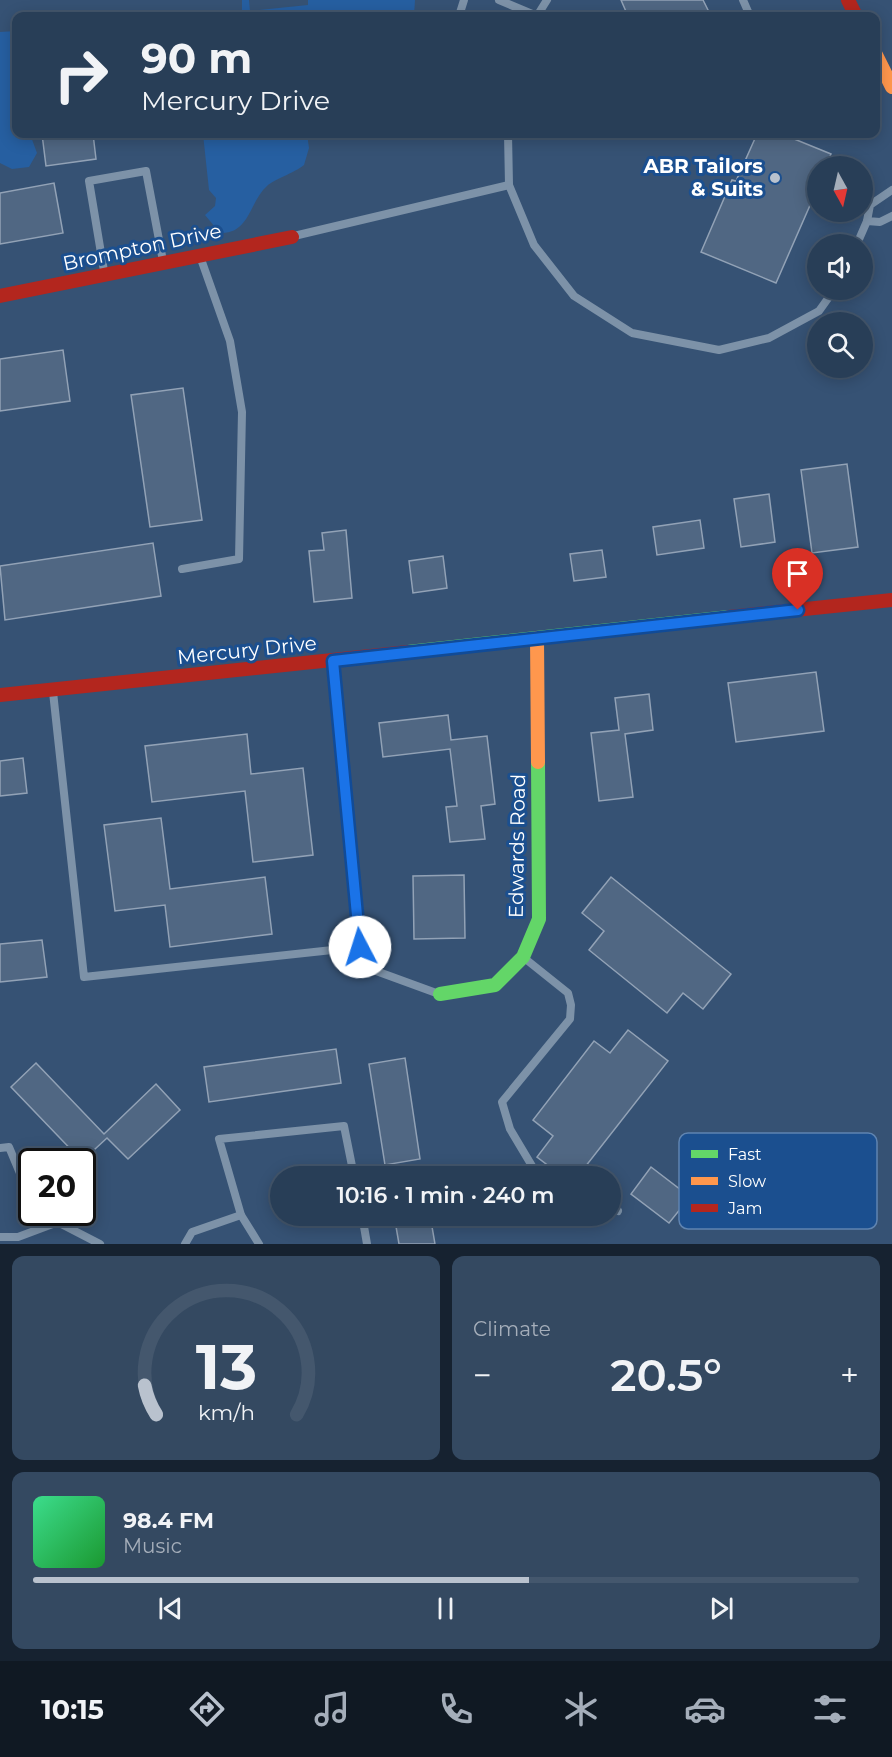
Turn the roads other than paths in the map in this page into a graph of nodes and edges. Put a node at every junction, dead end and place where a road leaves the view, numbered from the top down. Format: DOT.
graph roads {
  1 [pos="499,0"];
  2 [pos="528,12"];
  3 [pos="880,63"];
  4 [pos="892,87"];
  5 [pos="508,138"];
  6 [pos="509,185"];
  7 [pos="892,190"];
  8 [pos="873,203"];
  9 [pos="892,216"];
  10 [pos="873,221"];
  11 [pos="292,237"];
  12 [pos="199,256"];
  13 [pos="163,263"];
  14 [pos="105,275"];
  15 [pos="0,296"];
  16 [pos="827,300"];
  17 [pos="182,569"];
  18 [pos="892,600"];
  19 [pos="537,638"];
  20 [pos="333,661"];
  21 [pos="53,690"];
  22 [pos="0,695"];
  23 [pos="360,947"];
  24 [pos="523,957"];
  25 [pos="440,994"];
  26 [pos="0,1148"];
  27 [pos="352,1166"];
  28 [pos="531,1166"];
  29 [pos="18,1169"];
  30 [pos="241,1215"];
  31 [pos="47,1226"];
  32 [pos="66,1226"];
  33 [pos="364,1226"];
  34 [pos="0,1237"];
  35 [pos="100,1244"];
  36 [pos="185,1244"];
  37 [pos="259,1244"];
  38 [pos="367,1244"];
  1 -- 2 [label="lane"];
  3 -- 4 [label="street"];
  5 -- 6 [label="lane"];
  6 -- 11 [label="lane"];
  6 -- 16 [label="lane"];
  7 -- 8 [label="lane"];
  9 -- 10 [label="lane"];
  11 -- 12 [label="street, Brompton Drive"];
  12 -- 13 [label="street, Brompton Drive"];
  12 -- 17 [label="lane"];
  13 -- 14 [label="street, Brompton Drive"];
  13 -- 14 [label="lane"];
  14 -- 15 [label="street, Brompton Drive"];
  18 -- 19 [label="street, Mercury Drive"];
  19 -- 20 [label="street, Mercury Drive"];
  19 -- 24 [label="street, Edwards Road"];
  20 -- 21 [label="street, Mercury Drive"];
  20 -- 23 [label="lane"];
  21 -- 22 [label="street, Mercury Drive"];
  21 -- 23 [label="lane"];
  23 -- 25 [label="lane"];
  24 -- 25 [label="street, Edwards Road"];
  24 -- 28 [label="lane"];
  26 -- 29 [label="lane"];
  27 -- 30 [label="lane"];
  30 -- 36 [label="lane"];
  30 -- 37 [label="lane"];
  31 -- 34 [label="lane"];
  32 -- 35 [label="lane"];
  33 -- 38 [label="lane"];
}
